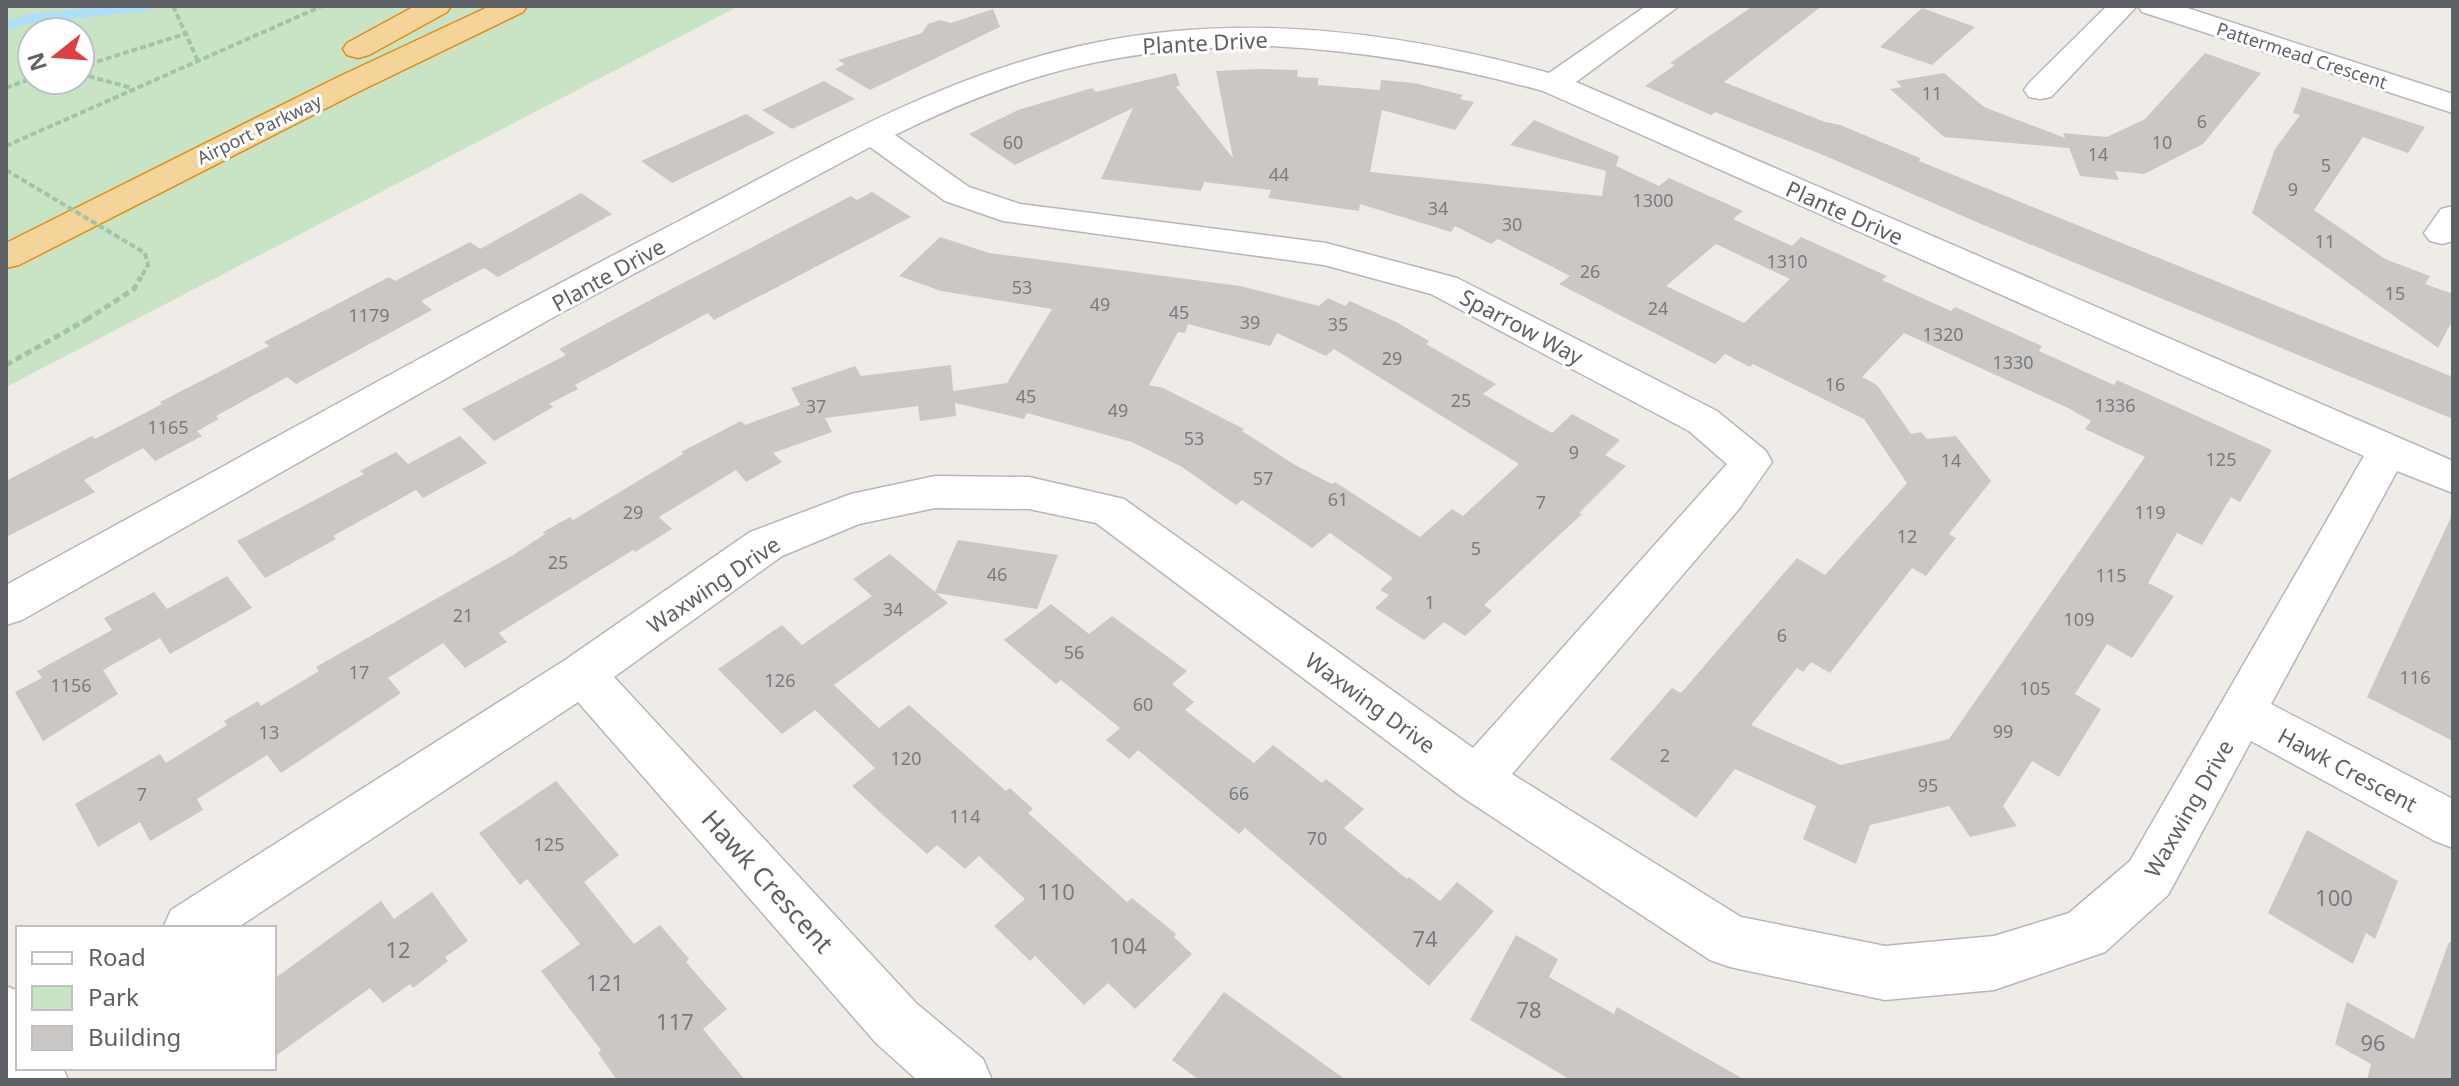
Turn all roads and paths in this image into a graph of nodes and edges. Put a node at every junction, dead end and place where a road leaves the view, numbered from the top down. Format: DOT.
graph roads {
  1 [pos="173,6"];
  2 [pos="322,6"];
  3 [pos="437,6"];
  4 [pos="513,6"];
  5 [pos="529,6"];
  6 [pos="1665,6"];
  7 [pos="2123,6"];
  8 [pos="2152,6"];
  9 [pos="188,33"];
  10 [pos="198,61"];
  11 [pos="96,62"];
  12 [pos="387,66"];
  13 [pos="96,78"];
  14 [pos="1554,84"];
  15 [pos="133,88"];
  16 [pos="2040,90"];
  17 [pos="2453,104"];
  18 [pos="873,134"];
  19 [pos="6,146"];
  20 [pos="6,170"];
  21 [pos="6,237"];
  22 [pos="6,257"];
  23 [pos="6,365"];
  24 [pos="2388,450"];
  25 [pos="2453,478"];
  26 [pos="6,607"];
  27 [pos="582,674"];
  28 [pos="2243,713"];
  29 [pos="1480,781"];
  30 [pos="2453,825"];
  31 [pos="193,926"];
  32 [pos="6,1014"];
  33 [pos="16,1033"];
  34 [pos="962,1080"];
  1 -- 9 [label="path"];
  2 -- 10 [label="path"];
  3 -- 21 [label="highway"];
  4 -- 12 [label="highway, Airport Parkway"];
  5 -- 12 [label="highway"];
  6 -- 14 [label="street"];
  7 -- 16 [label="street"];
  8 -- 17 [label="street, Pattermead Crescent"];
  9 -- 10 [label="path"];
  9 -- 11 [label="path"];
  10 -- 15 [label="path"];
  12 -- 22 [label="highway, Airport Parkway"];
  13 -- 15 [label="path"];
  14 -- 18 [label="street, Plante Drive"];
  14 -- 24 [label="street, Plante Drive"];
  15 -- 19 [label="path"];
  18 -- 26 [label="street, Plante Drive"];
  18 -- 29 [label="street, Sparrow Way"];
  20 -- 23 [label="path, bridge"];
  24 -- 25 [label="street, Plante Drive"];
  24 -- 28 [label="street, Waxwing Drive"];
  27 -- 29 [label="street, Waxwing Drive"];
  27 -- 31 [label="street, Waxwing Drive"];
  27 -- 34 [label="street, Hawk Crescent"];
  28 -- 29 [label="street, Waxwing Drive"];
  28 -- 30 [label="street, Hawk Crescent"];
  32 -- 33 [label="street"];
}
